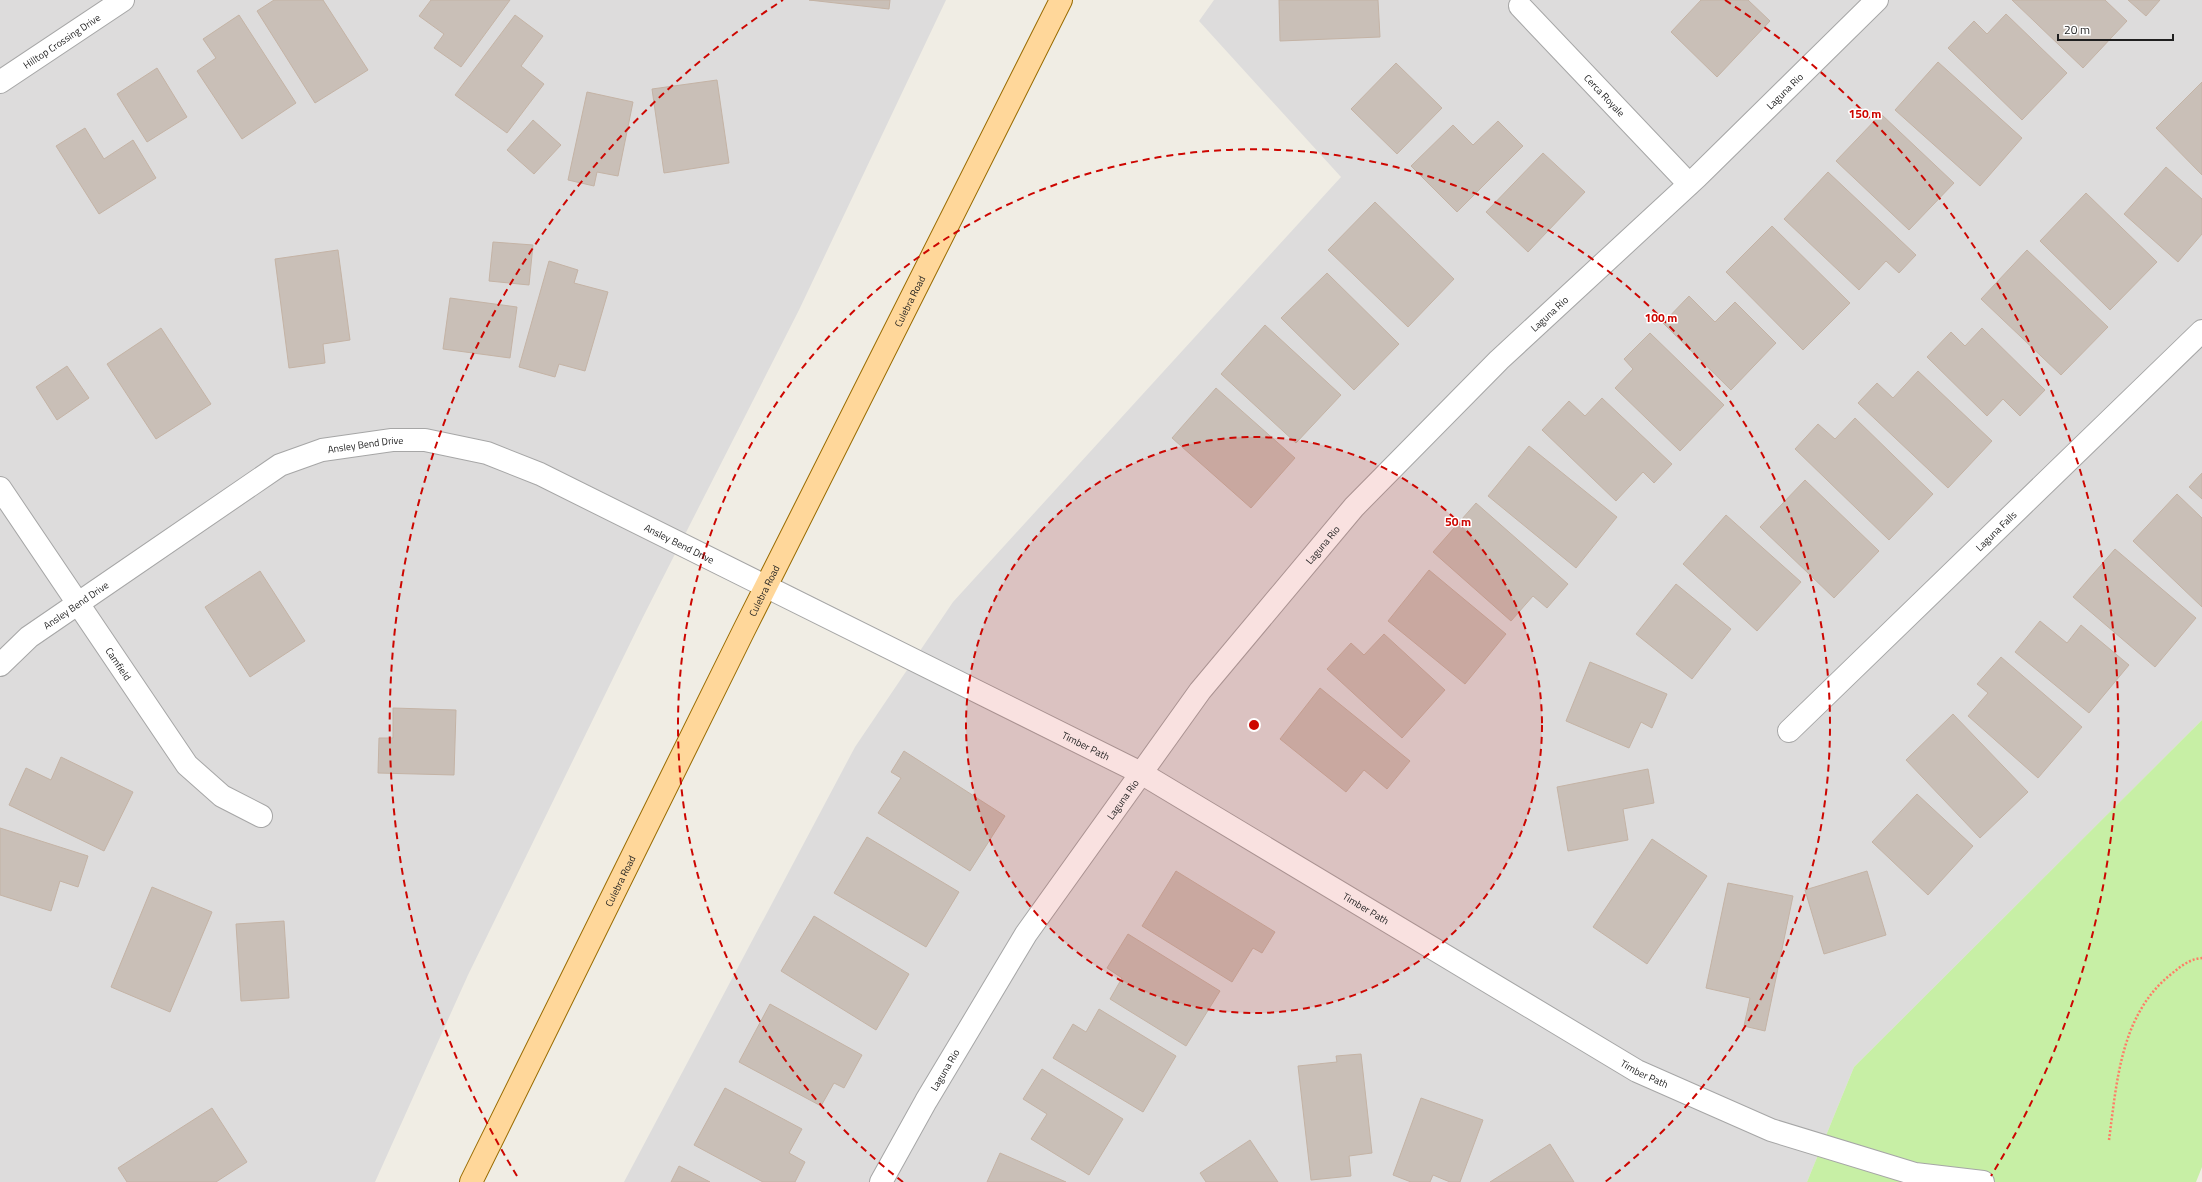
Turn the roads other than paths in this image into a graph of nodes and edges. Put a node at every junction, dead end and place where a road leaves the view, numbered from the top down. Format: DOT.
graph roads {
  1 [pos="123,0"];
  2 [pos="1061,0"];
  3 [pos="1877,0"];
  4 [pos="1520,6"];
  5 [pos="0,82"];
  6 [pos="1689,184"];
  7 [pos="2202,331"];
  8 [pos="0,488"];
  9 [pos="765,588"];
  10 [pos="77,602"];
  11 [pos="0,665"];
  12 [pos="1789,731"];
  13 [pos="1141,773"];
  14 [pos="261,816"];
  15 [pos="471,1182"];
  16 [pos="881,1182"];
  17 [pos="1983,1182"];
  1 -- 5 [label="street, Hilltop Crossing Drive"];
  2 -- 9 [label="main road, Culebra Road"];
  3 -- 6 [label="street, Laguna Rio"];
  4 -- 6 [label="street, Cerca Royale"];
  6 -- 13 [label="street, Laguna Rio"];
  7 -- 12 [label="street, Laguna Falls"];
  8 -- 10 [label="street, Camfield"];
  9 -- 10 [label="street, Ansley Bend Drive"];
  9 -- 13 [label="street, Timber Path"];
  9 -- 15 [label="main road, Culebra Road"];
  10 -- 11 [label="street, Ansley Bend Drive"];
  10 -- 14 [label="street, Camfield"];
  13 -- 16 [label="street, Laguna Rio"];
  13 -- 17 [label="street, Timber Path"];
}
